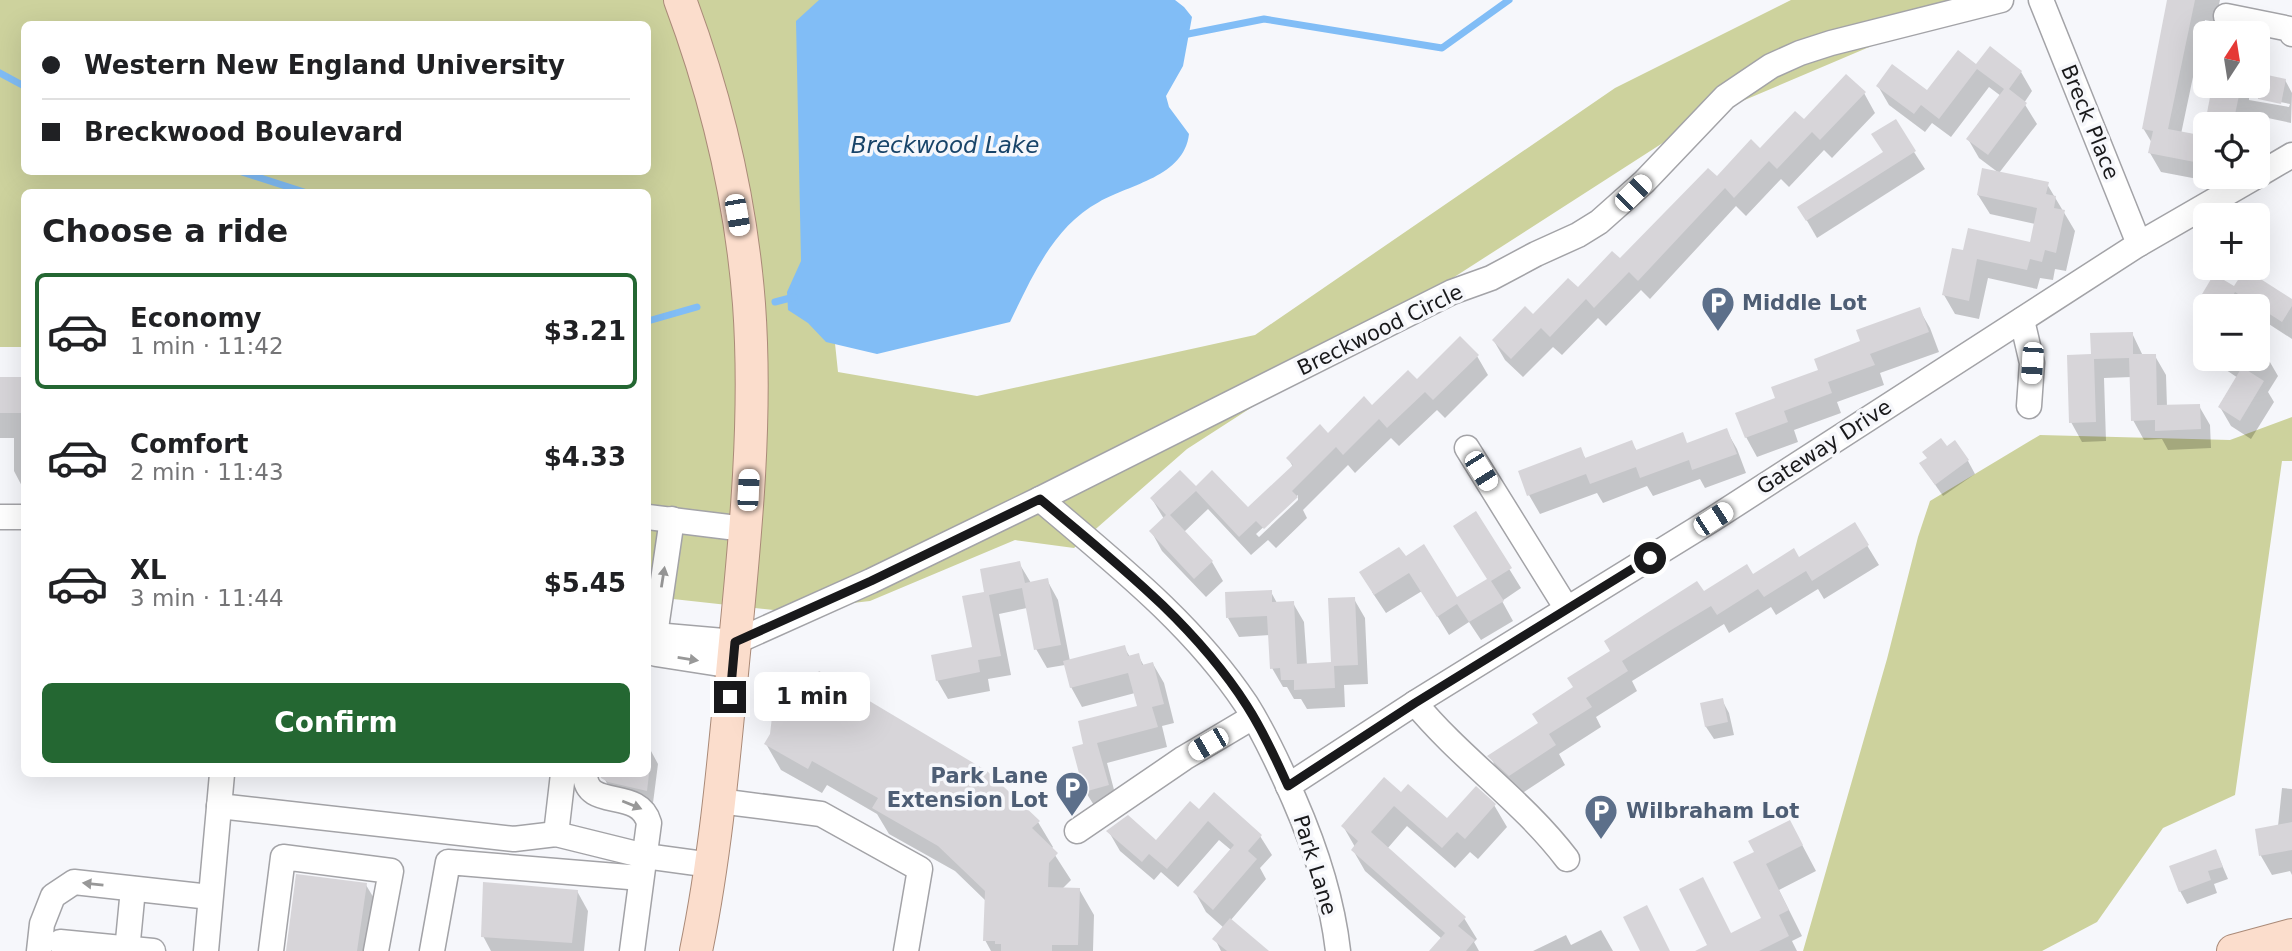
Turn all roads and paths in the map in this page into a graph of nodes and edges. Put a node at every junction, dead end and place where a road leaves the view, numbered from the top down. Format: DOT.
graph roads {
  1 [pos="680,0"];
  2 [pos="2001,0"];
  3 [pos="2041,0"];
  4 [pos="2226,16"];
  5 [pos="2292,34"];
  6 [pos="2292,155"];
  7 [pos="2270,168"];
  8 [pos="2234,189"];
  9 [pos="2140,244"];
  10 [pos="2022,320"];
  11 [pos="2029,406"];
  12 [pos="1467,448"];
  13 [pos="1040,499"];
  14 [pos="0,517"];
  15 [pos="21,517"];
  16 [pos="660,518"];
  17 [pos="745,529"];
  18 [pos="1567,610"];
  19 [pos="651,630"];
  20 [pos="651,644"];
  21 [pos="734,654"];
  22 [pos="1415,703"];
  23 [pos="1253,717"];
  24 [pos="222,777"];
  25 [pos="563,777"];
  26 [pos="585,777"];
  27 [pos="1288,786"];
  28 [pos="719,801"];
  29 [pos="219,806"];
  30 [pos="1077,831"];
  31 [pos="556,834"];
  32 [pos="1567,859"];
  33 [pos="711,865"];
  34 [pos="643,867"];
  35 [pos="133,888"];
  36 [pos="210,897"];
  37 [pos="705,906"];
  38 [pos="2292,935"];
  39 [pos="50,946"];
  40 [pos="127,950"];
  41 [pos="153,951"];
  42 [pos="206,951"];
  43 [pos="271,951"];
  44 [pos="376,951"];
  45 [pos="432,951"];
  46 [pos="632,951"];
  47 [pos="696,951"];
  48 [pos="708,951"];
  49 [pos="906,951"];
  50 [pos="1338,951"];
  51 [pos="2234,951"];
  1 -- 17 [label="main road"];
  2 -- 13 [label="street, Breckwood Circle"];
  3 -- 9 [label="street, Breck Place"];
  4 -- 5 [label="street"];
  6 -- 7 [label="street, Gateway Drive"];
  8 -- 9 [label="street, Gateway Drive"];
  9 -- 10 [label="street, Gateway Drive"];
  10 -- 11 [label="street"];
  10 -- 18 [label="street, Gateway Drive"];
  12 -- 18 [label="street"];
  13 -- 21 [label="street, Breckwood Circle"];
  13 -- 23 [label="street, Park Lane"];
  14 -- 15 [label="street"];
  16 -- 17 [label="street"];
  19 -- 16 [label="street, one-way"];
  17 -- 21 [label="main road"];
  18 -- 22 [label="street, Gateway Drive"];
  20 -- 21 [label="street"];
  21 -- 28 [label="main road"];
  22 -- 27 [label="street, Gateway Drive"];
  22 -- 32 [label="street"];
  23 -- 27 [label="street, Park Lane"];
  23 -- 30 [label="street"];
  24 -- 29 [label="street"];
  25 -- 31 [label="street"];
  26 -- 34 [label="street, one-way"];
  27 -- 50 [label="street, Park Lane"];
  28 -- 33 [label="main road"];
  28 -- 49 [label="street"];
  29 -- 31 [label="street"];
  29 -- 36 [label="street"];
  31 -- 34 [label="street"];
  33 -- 34 [label="street"];
  33 -- 37 [label="main road"];
  34 -- 45 [label="street"];
  34 -- 46 [label="street"];
  35 -- 36 [label="street"];
  35 -- 39 [label="street, one-way"];
  35 -- 40 [label="street"];
  36 -- 42 [label="street"];
  37 -- 47 [label="main road"];
  37 -- 48 [label="main road"];
  38 -- 51 [label="main road"];
  39 -- 40 [label="street"];
  40 -- 41 [label="street"];
  43 -- 44 [label="street"];
}
